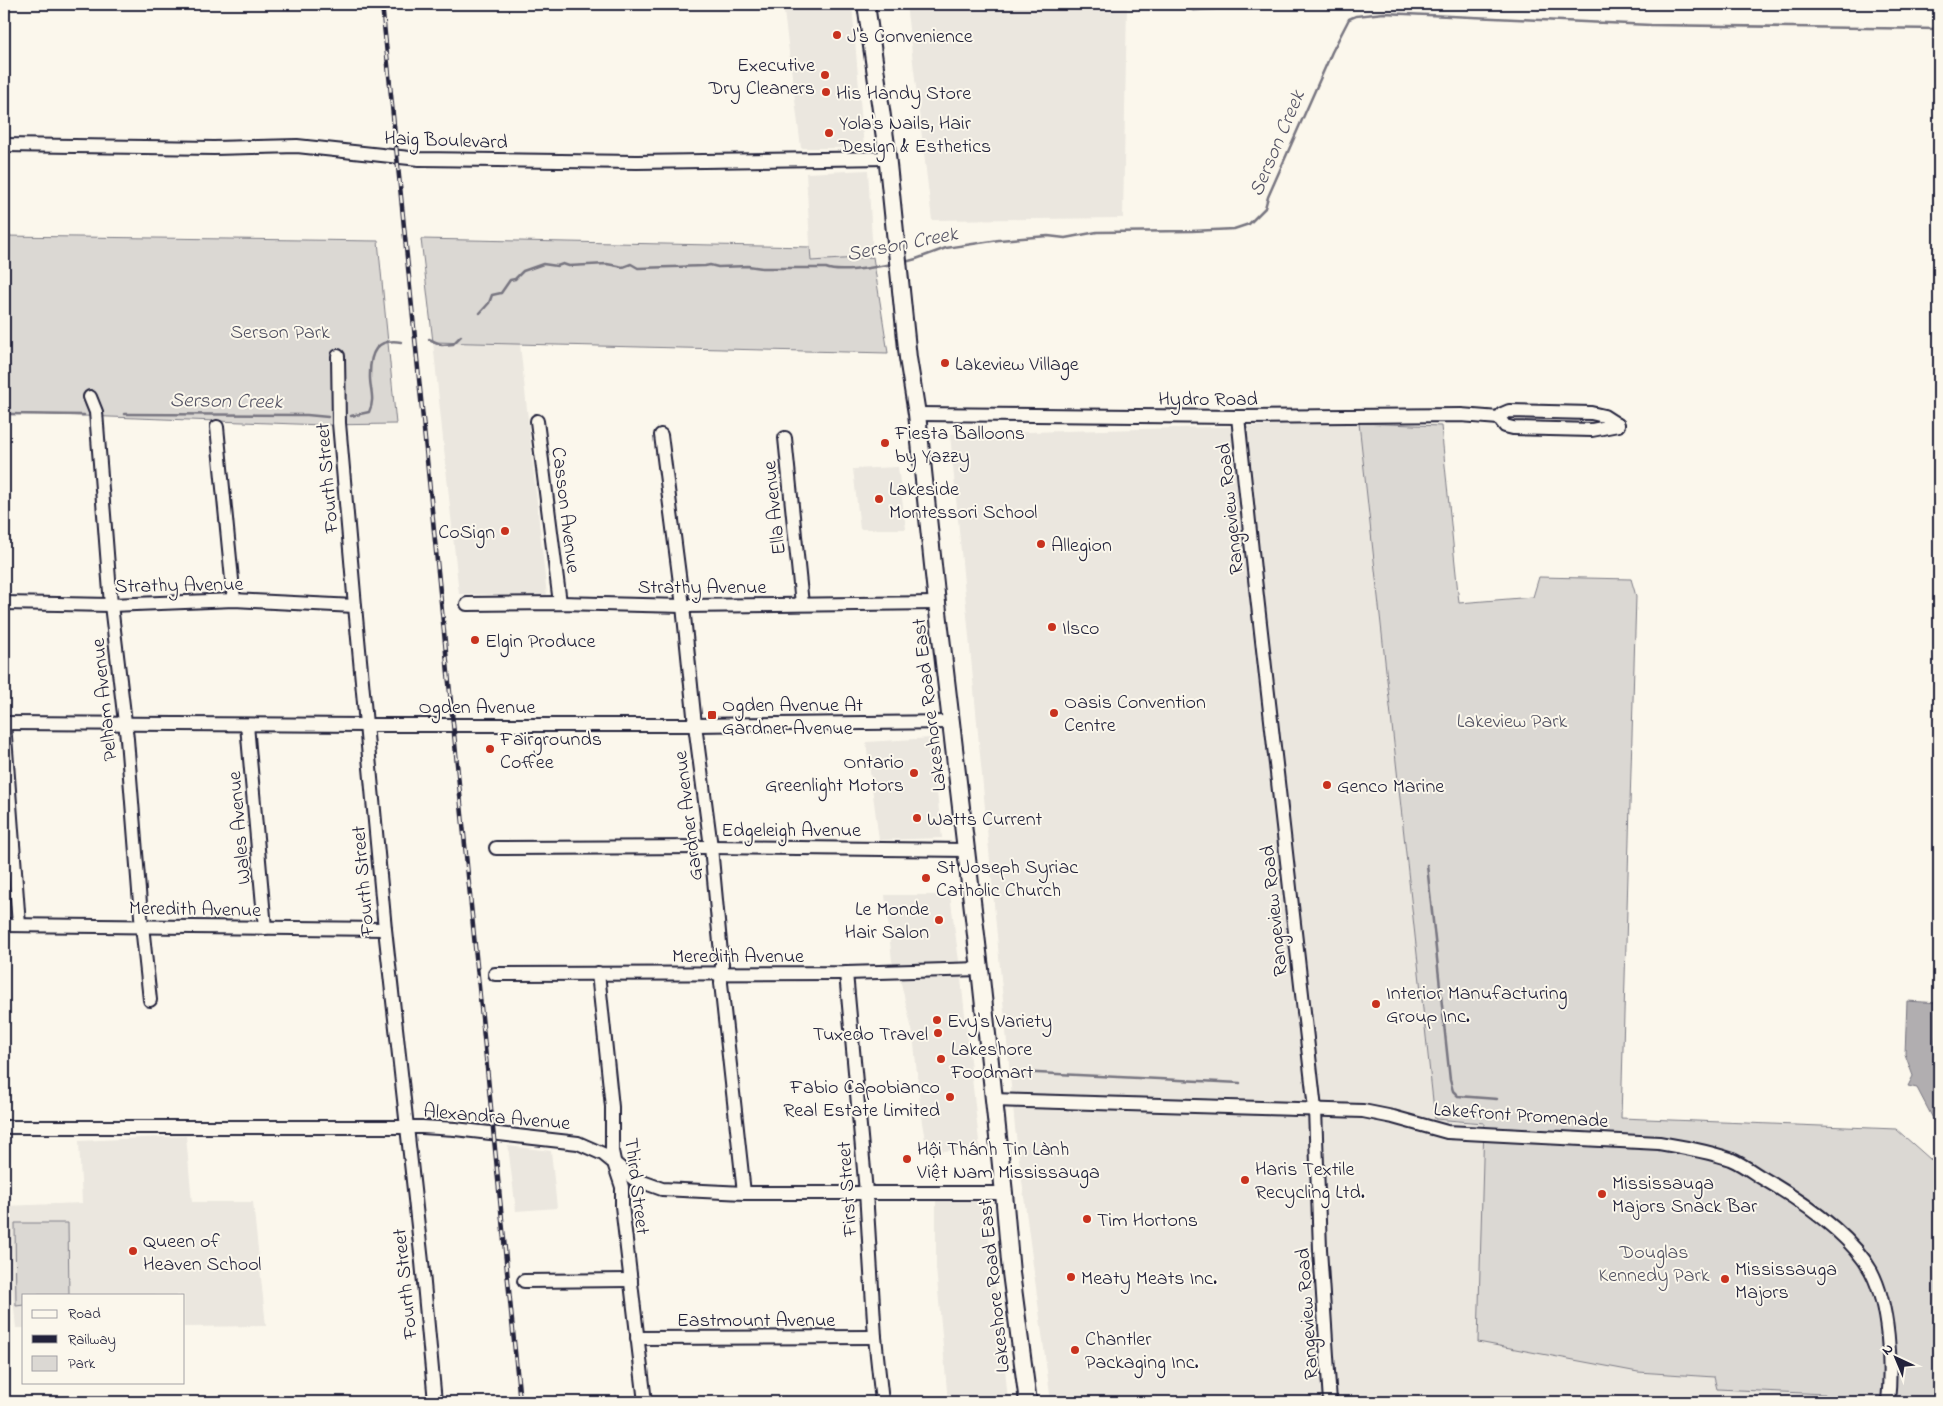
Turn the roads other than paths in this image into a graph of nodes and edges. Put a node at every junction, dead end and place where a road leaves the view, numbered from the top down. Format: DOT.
graph roads {
  1 [pos="866,4"];
  2 [pos="4,146"];
  3 [pos="888,158"];
  4 [pos="338,356"];
  5 [pos="90,397"];
  6 [pos="917,414"];
  7 [pos="1238,417"];
  8 [pos="1499,418"];
  9 [pos="537,421"];
  10 [pos="217,427"];
  11 [pos="661,435"];
  12 [pos="785,438"];
  13 [pos="234,600"];
  14 [pos="4,603"];
  15 [pos="937,603"];
  16 [pos="111,604"];
  17 [pos="467,604"];
  18 [pos="560,604"];
  19 [pos="802,604"];
  20 [pos="355,606"];
  21 [pos="683,606"];
  22 [pos="951,722"];
  23 [pos="4,723"];
  24 [pos="125,724"];
  25 [pos="247,725"];
  26 [pos="367,725"];
  27 [pos="695,725"];
  28 [pos="711,847"];
  29 [pos="496,848"];
  30 [pos="966,850"];
  31 [pos="4,925"];
  32 [pos="19,925"];
  33 [pos="142,926"];
  34 [pos="265,928"];
  35 [pos="386,929"];
  36 [pos="980,969"];
  37 [pos="598,973"];
  38 [pos="495,974"];
  39 [pos="722,974"];
  40 [pos="846,974"];
  41 [pos="150,1000"];
  42 [pos="994,1100"];
  43 [pos="1315,1109"];
  44 [pos="4,1127"];
  45 [pos="407,1127"];
  46 [pos="615,1166"];
  47 [pos="866,1192"];
  48 [pos="744,1193"];
  49 [pos="1004,1193"];
  50 [pos="631,1280"];
  51 [pos="524,1281"];
  52 [pos="875,1337"];
  53 [pos="637,1338"];
  54 [pos="435,1402"];
  55 [pos="645,1402"];
  56 [pos="882,1402"];
  57 [pos="1028,1402"];
  58 [pos="1330,1402"];
  59 [pos="1888,1402"];
  1 -- 3 [label="main road, Lakeshore Road East"];
  2 -- 3 [label="street, Haig Boulevard"];
  3 -- 6 [label="main road, Lakeshore Road East"];
  4 -- 20 [label="street, Fourth Street"];
  5 -- 16 [label="street, Pelham Avenue"];
  6 -- 7 [label="street, Hydro Road"];
  6 -- 15 [label="main road, Lakeshore Road East"];
  7 -- 8 [label="street, Hydro Road"];
  7 -- 43 [label="street, Rangeview Road"];
  8 -- 8 [label="street"];
  9 -- 18 [label="street, Casson Avenue"];
  10 -- 13 [label="street"];
  11 -- 21 [label="street, Gardner Avenue"];
  12 -- 19 [label="street, Ella Avenue"];
  13 -- 16 [label="street, Strathy Avenue"];
  13 -- 20 [label="street, Strathy Avenue"];
  14 -- 16 [label="street, Strathy Avenue"];
  15 -- 19 [label="street, Strathy Avenue"];
  15 -- 22 [label="main road, Lakeshore Road East"];
  16 -- 24 [label="street, Pelham Avenue"];
  17 -- 18 [label="street, Strathy Avenue"];
  18 -- 21 [label="street, Strathy Avenue"];
  19 -- 21 [label="street, Strathy Avenue"];
  20 -- 26 [label="street, Fourth Street"];
  21 -- 27 [label="street, Gardner Avenue"];
  22 -- 27 [label="street, Ogden Avenue"];
  22 -- 30 [label="main road, Lakeshore Road East"];
  23 -- 24 [label="street, Ogden Avenue"];
  23 -- 32 [label="street"];
  24 -- 25 [label="street, Ogden Avenue"];
  24 -- 33 [label="street, Pelham Avenue"];
  25 -- 26 [label="street, Ogden Avenue"];
  25 -- 34 [label="street, Wales Avenue"];
  26 -- 27 [label="street, Ogden Avenue"];
  26 -- 35 [label="street, Fourth Street"];
  27 -- 28 [label="street, Gardner Avenue"];
  28 -- 29 [label="street, Edgeleigh Avenue"];
  28 -- 30 [label="street, Edgeleigh Avenue"];
  28 -- 39 [label="street, Gardner Avenue"];
  30 -- 36 [label="main road, Lakeshore Road East"];
  31 -- 32 [label="street, Meredith Avenue"];
  32 -- 33 [label="street, Meredith Avenue"];
  33 -- 34 [label="street, Meredith Avenue"];
  33 -- 41 [label="street, Pelham Avenue"];
  34 -- 35 [label="street, Meredith Avenue"];
  35 -- 45 [label="street, Fourth Street"];
  36 -- 40 [label="street, Meredith Avenue"];
  36 -- 42 [label="main road, Lakeshore Road East"];
  37 -- 38 [label="street, Meredith Avenue"];
  37 -- 39 [label="street, Meredith Avenue"];
  37 -- 46 [label="street, Third Street"];
  39 -- 40 [label="street, Meredith Avenue"];
  39 -- 48 [label="street, Gardner Avenue"];
  40 -- 47 [label="street, First Street"];
  42 -- 43 [label="street, Lakefront Promenade"];
  42 -- 49 [label="main road, Lakeshore Road East"];
  43 -- 58 [label="street, Rangeview Road"];
  43 -- 59 [label="street, Lakefront Promenade"];
  44 -- 45 [label="street, Alexandra Avenue"];
  45 -- 46 [label="street, Alexandra Avenue"];
  45 -- 54 [label="street, Fourth Street"];
  46 -- 48 [label="street, Alexandra Avenue"];
  46 -- 50 [label="street, Third Street"];
  47 -- 48 [label="street, Alexandra Avenue"];
  47 -- 49 [label="street, Alexandra Avenue"];
  47 -- 52 [label="street, First Street"];
  49 -- 57 [label="main road, Lakeshore Road East"];
  50 -- 51 [label="street"];
  50 -- 53 [label="street, Third Street"];
  52 -- 53 [label="street, Eastmount Avenue"];
  52 -- 56 [label="street, First Street"];
  53 -- 55 [label="street, Third Street"];
}
